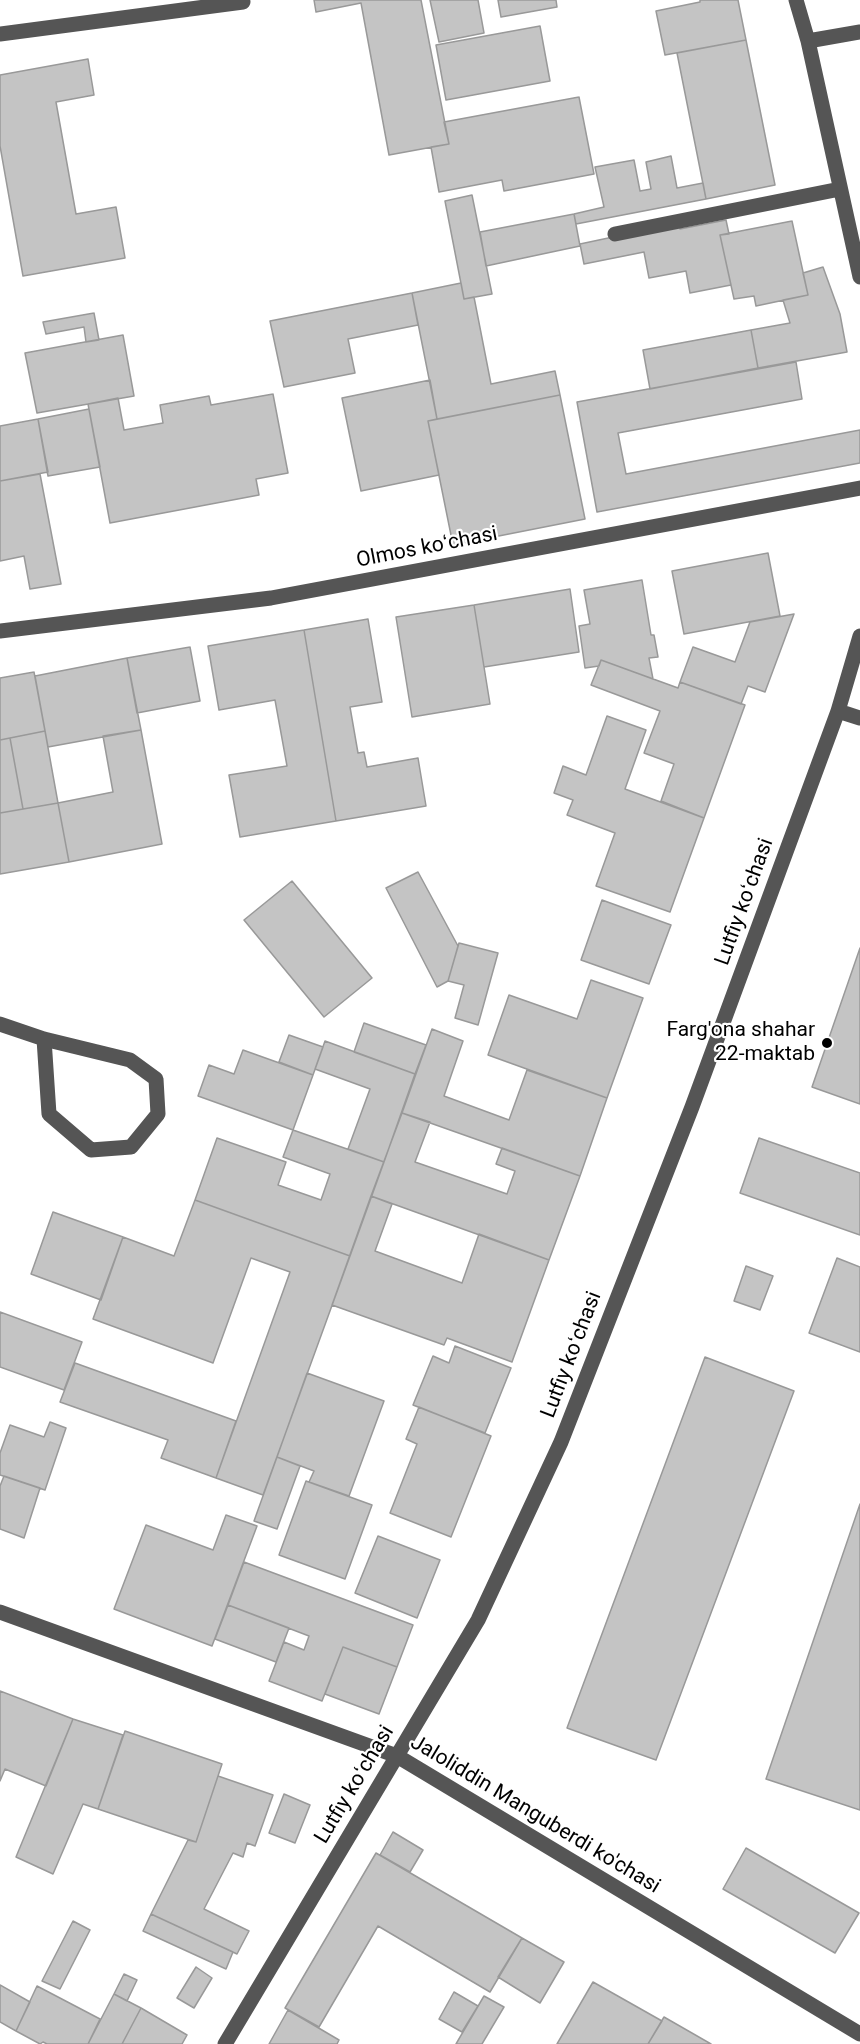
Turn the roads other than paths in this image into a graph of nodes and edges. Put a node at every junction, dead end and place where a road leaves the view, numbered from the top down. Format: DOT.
graph roads {
  1 [pos="796,0"];
  2 [pos="243,2"];
  3 [pos="860,32"];
  4 [pos="0,34"];
  5 [pos="808,41"];
  6 [pos="840,189"];
  7 [pos="615,234"];
  8 [pos="860,277"];
  9 [pos="860,488"];
  10 [pos="0,631"];
  11 [pos="860,636"];
  12 [pos="838,711"];
  13 [pos="860,718"];
  14 [pos="0,1024"];
  15 [pos="44,1039"];
  16 [pos="0,1612"];
  17 [pos="397,1756"];
  18 [pos="860,2034"];
  19 [pos="225,2044"];
  1 -- 5 [label="street"];
  2 -- 4 [label="street"];
  3 -- 5 [label="street"];
  5 -- 6 [label="street"];
  6 -- 7 [label="street"];
  6 -- 8 [label="street"];
  9 -- 10 [label="street, Olmos koʻchasi"];
  11 -- 12 [label="street, Lutfiy koʻchasi"];
  12 -- 13 [label="street"];
  12 -- 17 [label="street, Lutfiy koʻchasi"];
  14 -- 15 [label="street"];
  15 -- 15 [label="street"];
  16 -- 17 [label="street, Jaloliddin Manguberdi ko'chasi"];
  17 -- 18 [label="street, Jaloliddin Manguberdi ko'chasi"];
  17 -- 19 [label="street, Lutfiy koʻchasi"];
}
